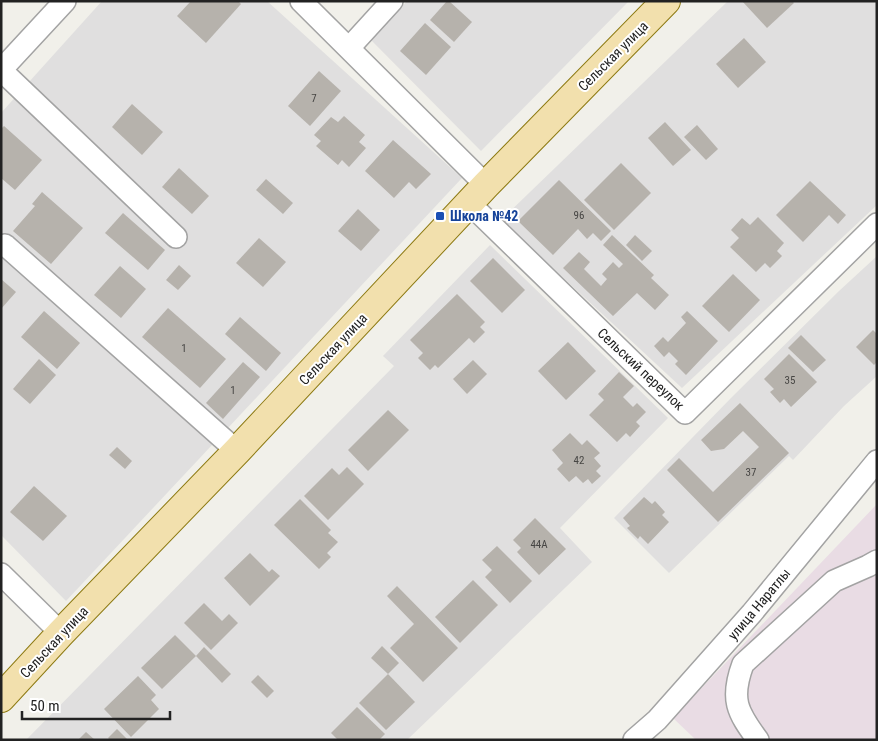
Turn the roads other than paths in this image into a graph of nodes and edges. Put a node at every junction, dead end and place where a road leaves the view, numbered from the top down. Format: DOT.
graph roads {
  1 [pos="66,1"];
  2 [pos="301,1"];
  3 [pos="392,1"];
  4 [pos="666,1"];
  5 [pos="349,48"];
  6 [pos="1,70"];
  7 [pos="478,194"];
  8 [pos="877,224"];
  9 [pos="176,236"];
  10 [pos="5,245"];
  11 [pos="237,451"];
  12 [pos="877,461"];
  13 [pos="877,561"];
  14 [pos="1,574"];
  15 [pos="61,633"];
  16 [pos="1,698"];
  17 [pos="634,740"];
  18 [pos="758,740"];
  1 -- 6 [label="street"];
  2 -- 5 [label="street"];
  3 -- 5 [label="street"];
  4 -- 7 [label="main road, Сельская улица"];
  5 -- 7 [label="street"];
  6 -- 9 [label="street"];
  7 -- 8 [label="street, Сельский переулок"];
  7 -- 11 [label="main road, Сельская улица"];
  10 -- 11 [label="street"];
  11 -- 15 [label="main road, Сельская улица"];
  12 -- 17 [label="street, улица Наратлы"];
  13 -- 18 [label="street"];
  14 -- 15 [label="street"];
  15 -- 16 [label="main road, Сельская улица"];
}
